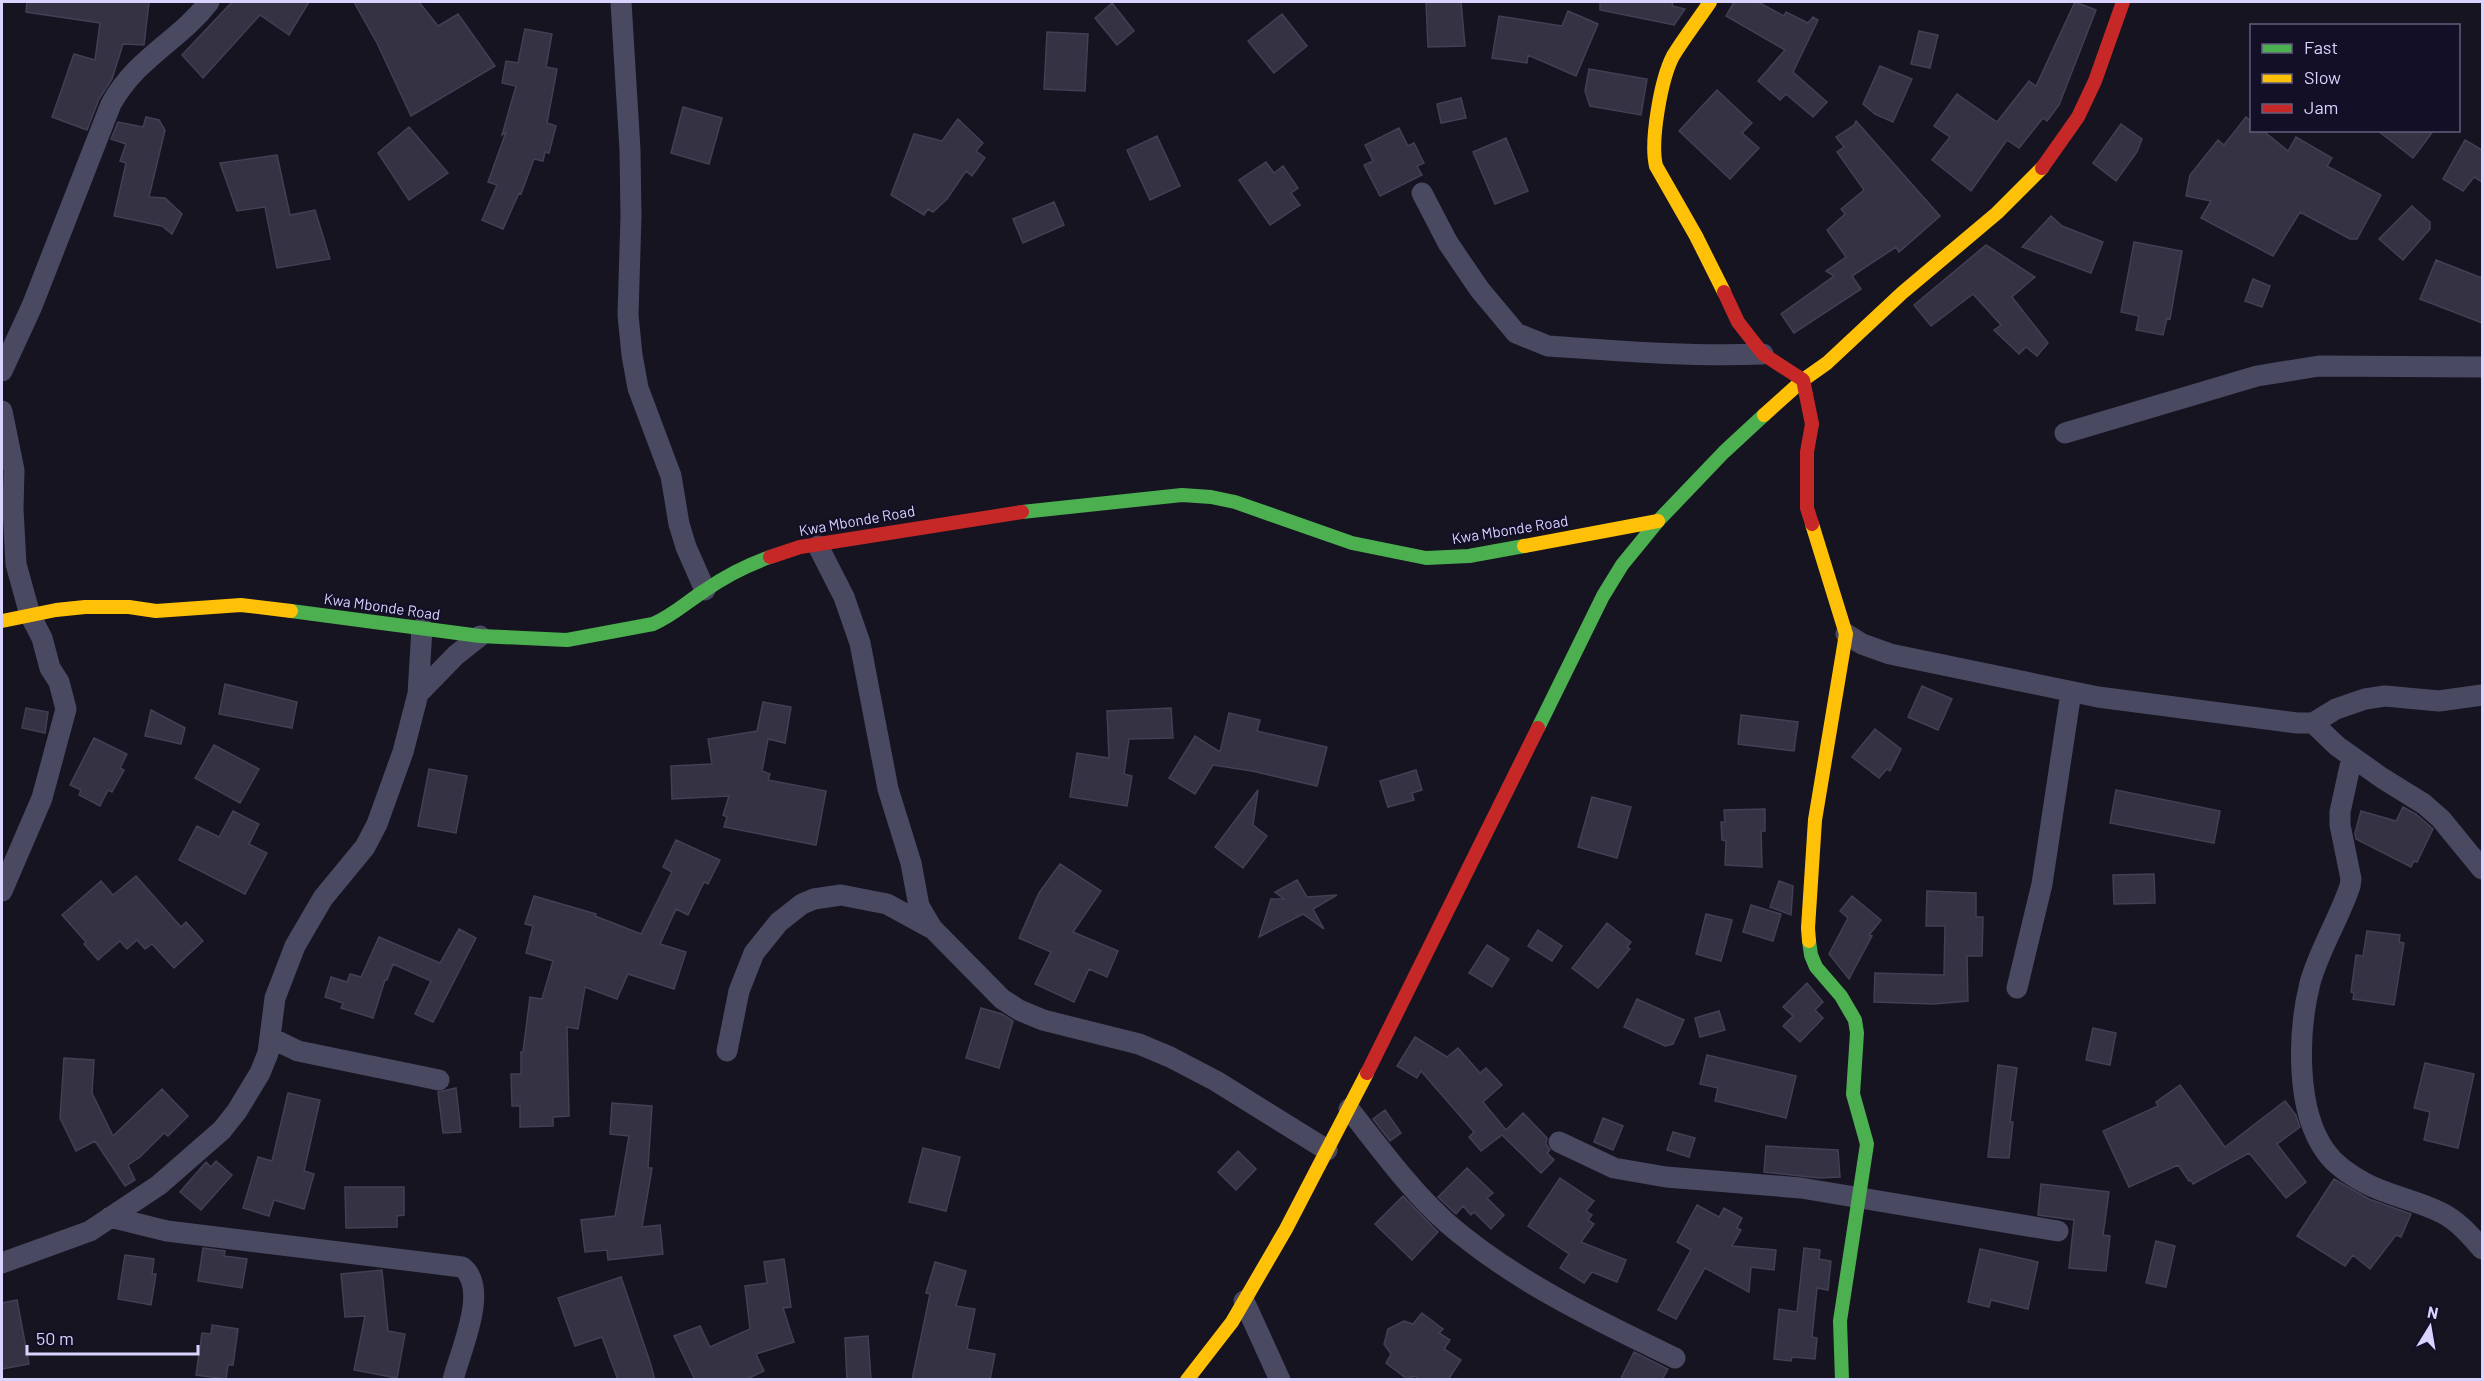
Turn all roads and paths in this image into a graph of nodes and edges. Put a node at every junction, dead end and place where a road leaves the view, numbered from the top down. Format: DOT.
graph roads {
  1 [pos="209,2"];
  2 [pos="621,2"];
  3 [pos="1710,2"];
  4 [pos="2123,2"];
  5 [pos="1422,193"];
  6 [pos="1763,354"];
  7 [pos="2,365"];
  8 [pos="2482,367"];
  9 [pos="1803,380"];
  10 [pos="2,411"];
  11 [pos="2065,433"];
  12 [pos="1658,520"];
  13 [pos="818,546"];
  14 [pos="705,590"];
  15 [pos="30,615"];
  16 [pos="2,621"];
  17 [pos="422,628"];
  18 [pos="1846,634"];
  19 [pos="480,636"];
  20 [pos="2071,692"];
  21 [pos="418,694"];
  22 [pos="2482,695"];
  23 [pos="2313,723"];
  24 [pos="2352,757"];
  25 [pos="2482,869"];
  26 [pos="2,891"];
  27 [pos="932,928"];
  28 [pos="2018,988"];
  29 [pos="271,1038"];
  30 [pos="727,1051"];
  31 [pos="439,1080"];
  32 [pos="1348,1109"];
  33 [pos="1559,1142"];
  34 [pos="1328,1150"];
  35 [pos="1860,1198"];
  36 [pos="110,1217"];
  37 [pos="2058,1231"];
  38 [pos="2482,1249"];
  39 [pos="2,1263"];
  40 [pos="1244,1301"];
  41 [pos="1675,1358"];
  42 [pos="453,1380"];
  43 [pos="1187,1380"];
  44 [pos="1280,1380"];
  45 [pos="1842,1380"];
  1 -- 7 [label="street"];
  2 -- 14 [label="street"];
  3 -- 6 [label="street"];
  4 -- 9 [label="street"];
  5 -- 6 [label="street"];
  6 -- 9 [label="street"];
  8 -- 11 [label="street"];
  9 -- 12 [label="street"];
  9 -- 18 [label="street"];
  10 -- 15 [label="street"];
  12 -- 13 [label="street, Kwa Mbonde Road"];
  12 -- 32 [label="street"];
  13 -- 14 [label="street, Kwa Mbonde Road"];
  13 -- 27 [label="street"];
  14 -- 19 [label="street, Kwa Mbonde Road"];
  15 -- 16 [label="street, Kwa Mbonde Road"];
  15 -- 17 [label="street, Kwa Mbonde Road"];
  15 -- 26 [label="street"];
  17 -- 19 [label="street, Kwa Mbonde Road"];
  17 -- 21 [label="street"];
  18 -- 20 [label="street"];
  18 -- 35 [label="street"];
  19 -- 21 [label="street"];
  20 -- 23 [label="street"];
  20 -- 28 [label="street"];
  21 -- 29 [label="street"];
  22 -- 23 [label="street"];
  23 -- 24 [label="street"];
  24 -- 25 [label="street"];
  24 -- 38 [label="street"];
  27 -- 30 [label="street"];
  27 -- 34 [label="street"];
  29 -- 31 [label="street"];
  29 -- 36 [label="street"];
  32 -- 34 [label="street"];
  32 -- 41 [label="street"];
  33 -- 35 [label="street"];
  34 -- 40 [label="street"];
  35 -- 37 [label="street"];
  35 -- 45 [label="street"];
  36 -- 39 [label="street"];
  36 -- 42 [label="street"];
  40 -- 43 [label="street"];
  40 -- 44 [label="street"];
}
